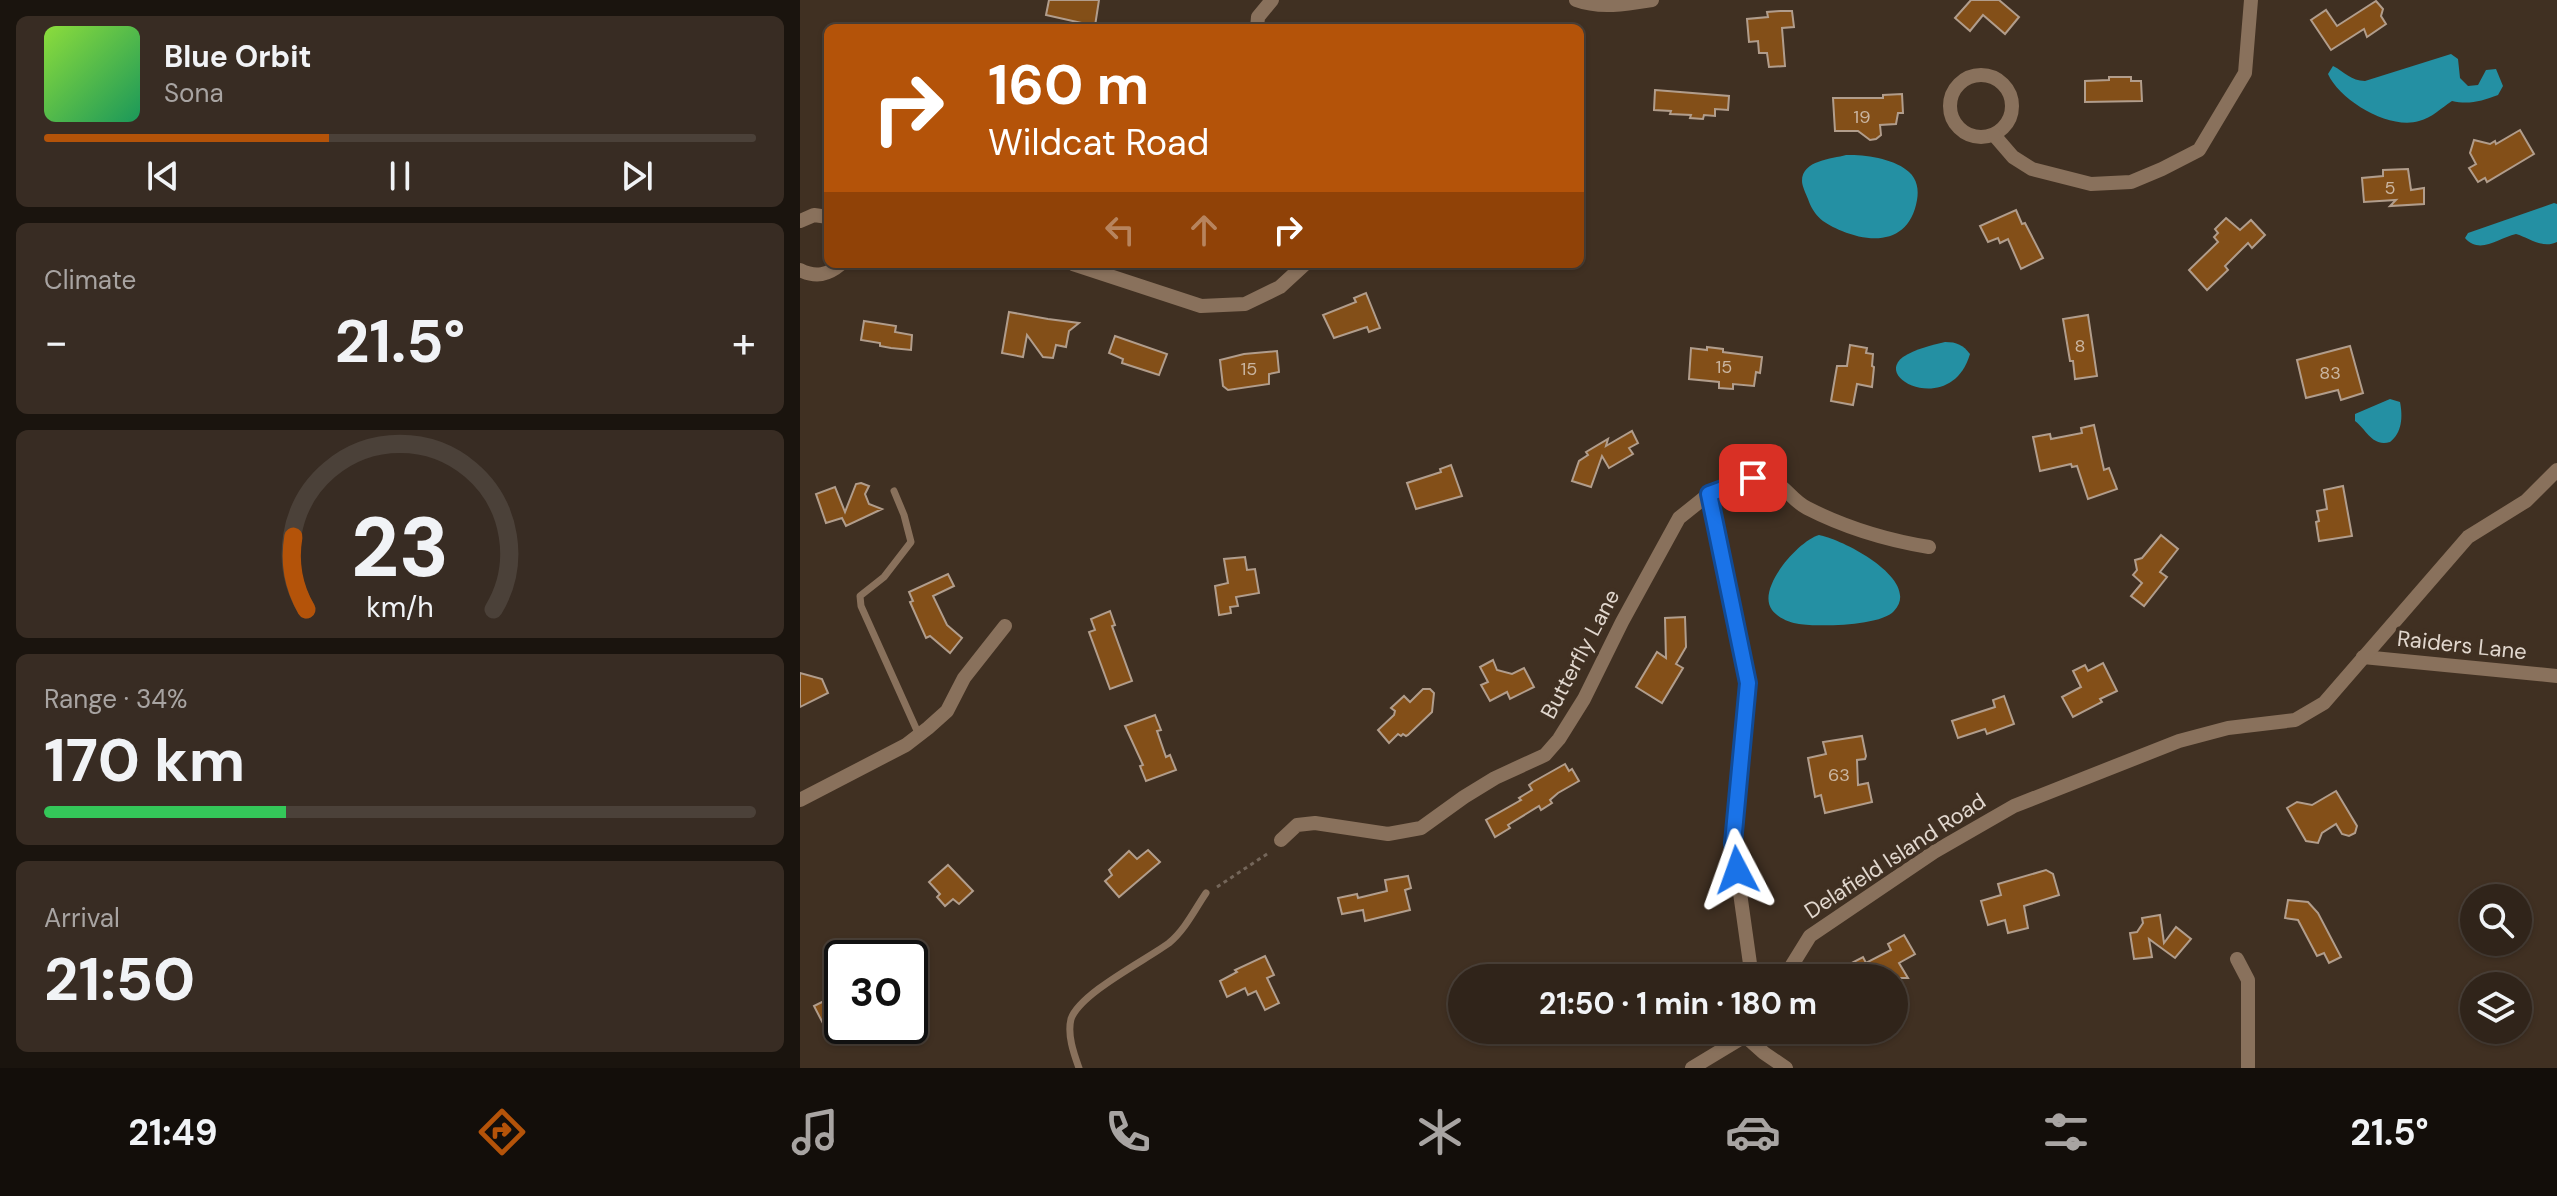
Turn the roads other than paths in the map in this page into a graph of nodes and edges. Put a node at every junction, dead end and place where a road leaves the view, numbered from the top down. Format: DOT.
graph roads {
  1 [pos="1272,0"];
  2 [pos="1576,0"];
  3 [pos="1652,0"];
  4 [pos="2251,0"];
  5 [pos="1257,24"];
  6 [pos="1994,135"];
  7 [pos="824,216"];
  8 [pos="800,221"];
  9 [pos="836,268"];
  10 [pos="1085,268"];
  11 [pos="1301,268"];
  12 [pos="800,270"];
  13 [pos="2557,470"];
  14 [pos="894,491"];
  15 [pos="1709,494"];
  16 [pos="1929,547"];
  17 [pos="1005,626"];
  18 [pos="2363,657"];
  19 [pos="2557,676"];
  20 [pos="919,735"];
  21 [pos="800,800"];
  22 [pos="1281,840"];
  23 [pos="1206,893"];
  24 [pos="2237,959"];
  25 [pos="1750,964"];
  26 [pos="1793,964"];
  27 [pos="1729,1044"];
  28 [pos="1757,1044"];
  29 [pos="1079,1068"];
  30 [pos="1692,1068"];
  31 [pos="1786,1068"];
  32 [pos="2248,1068"];
  1 -- 5 [label="street"];
  2 -- 3 [label="street"];
  4 -- 6 [label="street"];
  6 -- 6 [label="street"];
  7 -- 8 [label="street"];
  9 -- 12 [label="street"];
  10 -- 11 [label="street"];
  13 -- 18 [label="street, Delafield Island Road"];
  14 -- 20 [label="lane"];
  15 -- 16 [label="street, Butterfly Lane"];
  15 -- 22 [label="street, Butterfly Lane"];
  15 -- 25 [label="street"];
  17 -- 20 [label="street"];
  18 -- 19 [label="street, Raiders Lane"];
  18 -- 26 [label="street, Delafield Island Road"];
  20 -- 21 [label="street"];
  23 -- 29 [label="lane"];
  24 -- 32 [label="street"];
  27 -- 30 [label="street"];
  28 -- 31 [label="street"];
}
